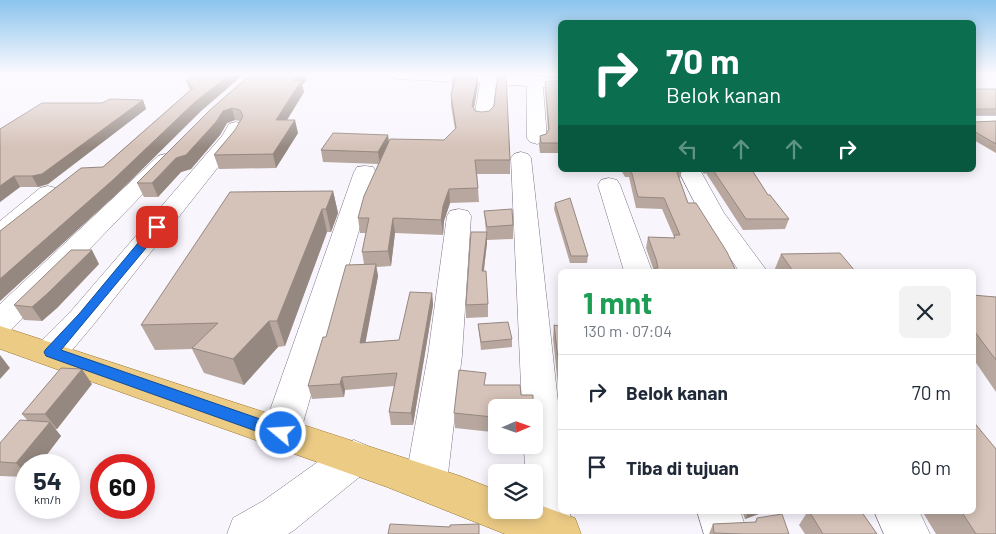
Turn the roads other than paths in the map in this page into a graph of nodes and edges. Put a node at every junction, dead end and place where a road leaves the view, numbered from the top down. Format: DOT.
graph roads {
  1 [pos="486,99"];
  2 [pos="533,99"];
  3 [pos="483,118"];
  4 [pos="996,121"];
  5 [pos="976,122"];
  6 [pos="236,128"];
  7 [pos="182,143"];
  8 [pos="365,172"];
  9 [pos="690,172"];
  10 [pos="609,185"];
  11 [pos="48,192"];
  12 [pos="459,216"];
  13 [pos="0,234"];
  14 [pos="637,269"];
  15 [pos="752,269"];
  16 [pos="0,322"];
  17 [pos="0,337"];
  18 [pos="51,352"];
  19 [pos="281,433"];
  20 [pos="354,458"];
  21 [pos="426,482"];
  22 [pos="488,506"];
  23 [pos="719,514"];
  24 [pos="897,514"];
  25 [pos="519,519"];
  26 [pos="554,533"];
  27 [pos="249,534"];
  28 [pos="726,534"];
  29 [pos="908,534"];
  1 -- 3 [label="street"];
  2 -- 26 [label="street"];
  4 -- 5 [label="street"];
  6 -- 18 [label="street"];
  7 -- 16 [label="street"];
  8 -- 19 [label="street"];
  9 -- 15 [label="street"];
  10 -- 14 [label="street"];
  11 -- 13 [label="street"];
  12 -- 21 [label="street"];
  17 -- 18 [label="main road"];
  18 -- 19 [label="main road"];
  19 -- 20 [label="main road"];
  20 -- 21 [label="main road"];
  20 -- 27 [label="street"];
  21 -- 22 [label="main road"];
  23 -- 28 [label="street"];
  24 -- 29 [label="street"];
  25 -- 26 [label="main road"];
}
